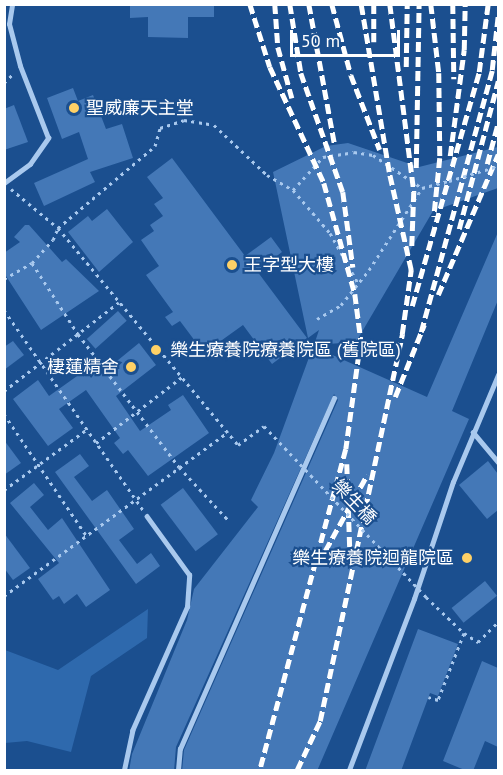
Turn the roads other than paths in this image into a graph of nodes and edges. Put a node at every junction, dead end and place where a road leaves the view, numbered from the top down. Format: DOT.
graph roads {
  1 [pos="12,4"];
  2 [pos="4,184"];
  3 [pos="498,375"];
  4 [pos="334,399"];
  5 [pos="473,432"];
  6 [pos="498,462"];
  7 [pos="147,517"];
  8 [pos="124,771"];
  9 [pos="178,771"];
  10 [pos="349,771"];
  1 -- 2 [label="lane"];
  3 -- 5 [label="lane"];
  4 -- 9 [label="lane"];
  5 -- 6 [label="lane"];
  5 -- 10 [label="lane"];
  7 -- 8 [label="lane"];
}
